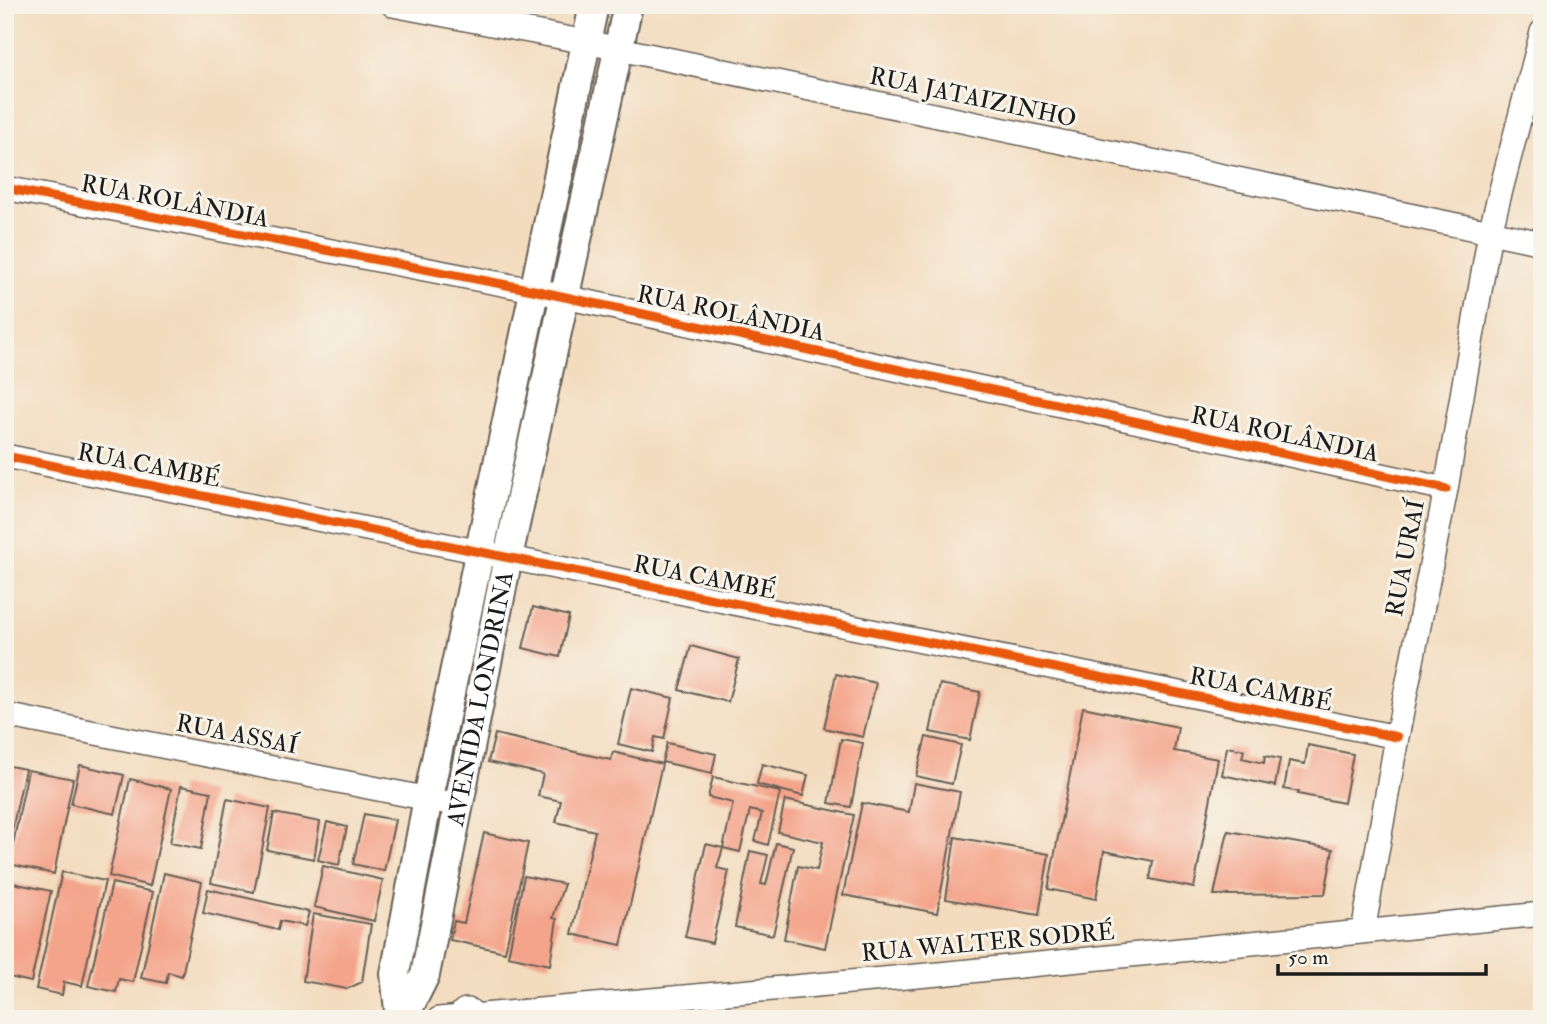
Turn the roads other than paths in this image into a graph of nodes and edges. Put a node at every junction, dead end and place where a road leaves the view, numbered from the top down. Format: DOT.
graph roads {
  1 [pos="393,5"];
  2 [pos="594,5"];
  3 [pos="628,5"];
  4 [pos="1542,32"];
  5 [pos="586,42"];
  6 [pos="620,49"];
  7 [pos="5,188"];
  8 [pos="1490,232"];
  9 [pos="1542,243"];
  10 [pos="533,290"];
  11 [pos="565,297"];
  12 [pos="5,456"];
  13 [pos="1446,489"];
  14 [pos="479,551"];
  15 [pos="508,557"];
  16 [pos="5,715"];
  17 [pos="1397,737"];
  18 [pos="428,798"];
  19 [pos="459,805"];
  20 [pos="1542,914"];
  21 [pos="1363,932"];
  22 [pos="459,1018"];
  23 [pos="402,1019"];
  1 -- 5 [label="street, RUA JATAIZINHO"];
  2 -- 5 [label="street, AVENIDA LONDRINA"];
  3 -- 6 [label="street, AVENIDA LONDRINA"];
  4 -- 8 [label="street, RUA URAÍ"];
  5 -- 6 [label="street, RUA JATAIZINHO"];
  5 -- 10 [label="street, AVENIDA LONDRINA"];
  6 -- 8 [label="street, RUA JATAIZINHO"];
  6 -- 11 [label="street, AVENIDA LONDRINA"];
  7 -- 10 [label="street, RUA ROLÂNDIA"];
  8 -- 9 [label="street, RUA JATAIZINHO"];
  8 -- 13 [label="street, RUA URAÍ"];
  10 -- 11 [label="street, RUA ROLÂNDIA"];
  10 -- 14 [label="street, AVENIDA LONDRINA"];
  11 -- 13 [label="street, RUA ROLÂNDIA"];
  11 -- 15 [label="street, AVENIDA LONDRINA"];
  12 -- 14 [label="street, RUA CAMBÉ"];
  13 -- 17 [label="street, RUA URAÍ"];
  14 -- 15 [label="street, RUA CAMBÉ"];
  14 -- 18 [label="street, AVENIDA LONDRINA"];
  15 -- 17 [label="street, RUA CAMBÉ"];
  15 -- 19 [label="street, AVENIDA LONDRINA"];
  16 -- 18 [label="street, RUA ASSAÍ"];
  17 -- 21 [label="street, RUA URAÍ"];
  18 -- 19 [label="street, RUA ASSAÍ"];
  18 -- 23 [label="street, AVENIDA LONDRINA"];
  19 -- 23 [label="street, AVENIDA LONDRINA"];
  20 -- 21 [label="street, RUA WALTER SODRÉ"];
  21 -- 22 [label="street, RUA WALTER SODRÉ"];
}
